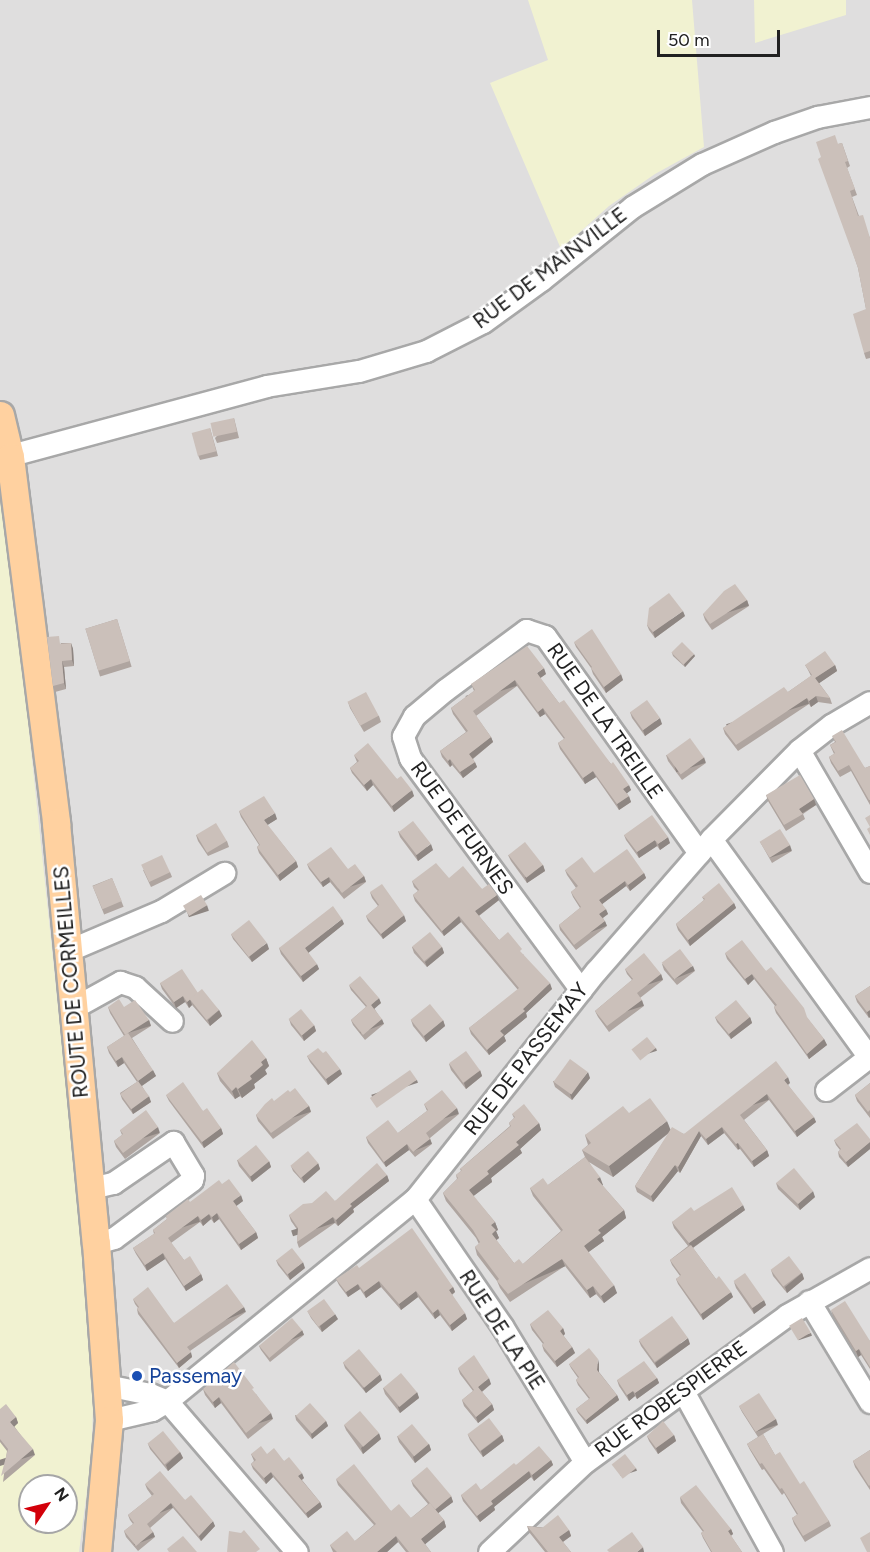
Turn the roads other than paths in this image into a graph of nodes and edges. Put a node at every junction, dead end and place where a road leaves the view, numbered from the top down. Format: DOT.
graph roads {
  1 [pos="870,107"];
  2 [pos="0,415"];
  3 [pos="5,457"];
  4 [pos="466,674"];
  5 [pos="870,702"];
  6 [pos="799,750"];
  7 [pos="705,846"];
  8 [pos="870,872"];
  9 [pos="224,873"];
  10 [pos="67,951"];
  11 [pos="581,990"];
  12 [pos="73,1008"];
  13 [pos="172,1022"];
  14 [pos="869,1056"];
  15 [pos="826,1090"];
  16 [pos="91,1188"];
  17 [pos="416,1199"];
  18 [pos="96,1243"];
  19 [pos="870,1268"];
  20 [pos="809,1301"];
  21 [pos="106,1385"];
  22 [pos="683,1390"];
  23 [pos="167,1401"];
  24 [pos="870,1402"];
  25 [pos="109,1420"];
  26 [pos="585,1462"];
  27 [pos="500,1548"];
  28 [pos="97,1552"];
  29 [pos="297,1552"];
  30 [pos="772,1552"];
  1 -- 3 [label="street, RUE DE MAINVILLE"];
  2 -- 3 [label="main road, ROUTE DE CORMEILLES"];
  3 -- 10 [label="main road, ROUTE DE CORMEILLES"];
  4 -- 7 [label="street, RUE DE LA TREILLE"];
  4 -- 11 [label="street, RUE DE FURNES"];
  5 -- 6 [label="street, RUE DE PASSEMAY"];
  6 -- 7 [label="street, RUE DE PASSEMAY"];
  6 -- 8 [label="street"];
  7 -- 11 [label="street, RUE DE PASSEMAY"];
  7 -- 14 [label="street"];
  9 -- 10 [label="street"];
  10 -- 12 [label="main road, ROUTE DE CORMEILLES"];
  11 -- 17 [label="street, RUE DE PASSEMAY"];
  12 -- 13 [label="street"];
  12 -- 16 [label="main road, ROUTE DE CORMEILLES"];
  14 -- 15 [label="street"];
  16 -- 18 [label="main road, ROUTE DE CORMEILLES"];
  16 -- 18 [label="street"];
  17 -- 23 [label="street, RUE DE PASSEMAY"];
  17 -- 26 [label="street, RUE DE LA PIE"];
  18 -- 21 [label="main road, ROUTE DE CORMEILLES"];
  19 -- 20 [label="street, RUE ROBESPIERRE"];
  20 -- 22 [label="street, RUE ROBESPIERRE"];
  20 -- 24 [label="street"];
  21 -- 23 [label="street"];
  21 -- 25 [label="main road, ROUTE DE CORMEILLES"];
  22 -- 26 [label="street, RUE ROBESPIERRE"];
  22 -- 30 [label="street"];
  23 -- 25 [label="street, RUE DE PASSEMAY"];
  23 -- 29 [label="street"];
  25 -- 28 [label="main road, ROUTE DE CORMEILLES"];
  26 -- 27 [label="street, RUE ROBESPIERRE"];
}
